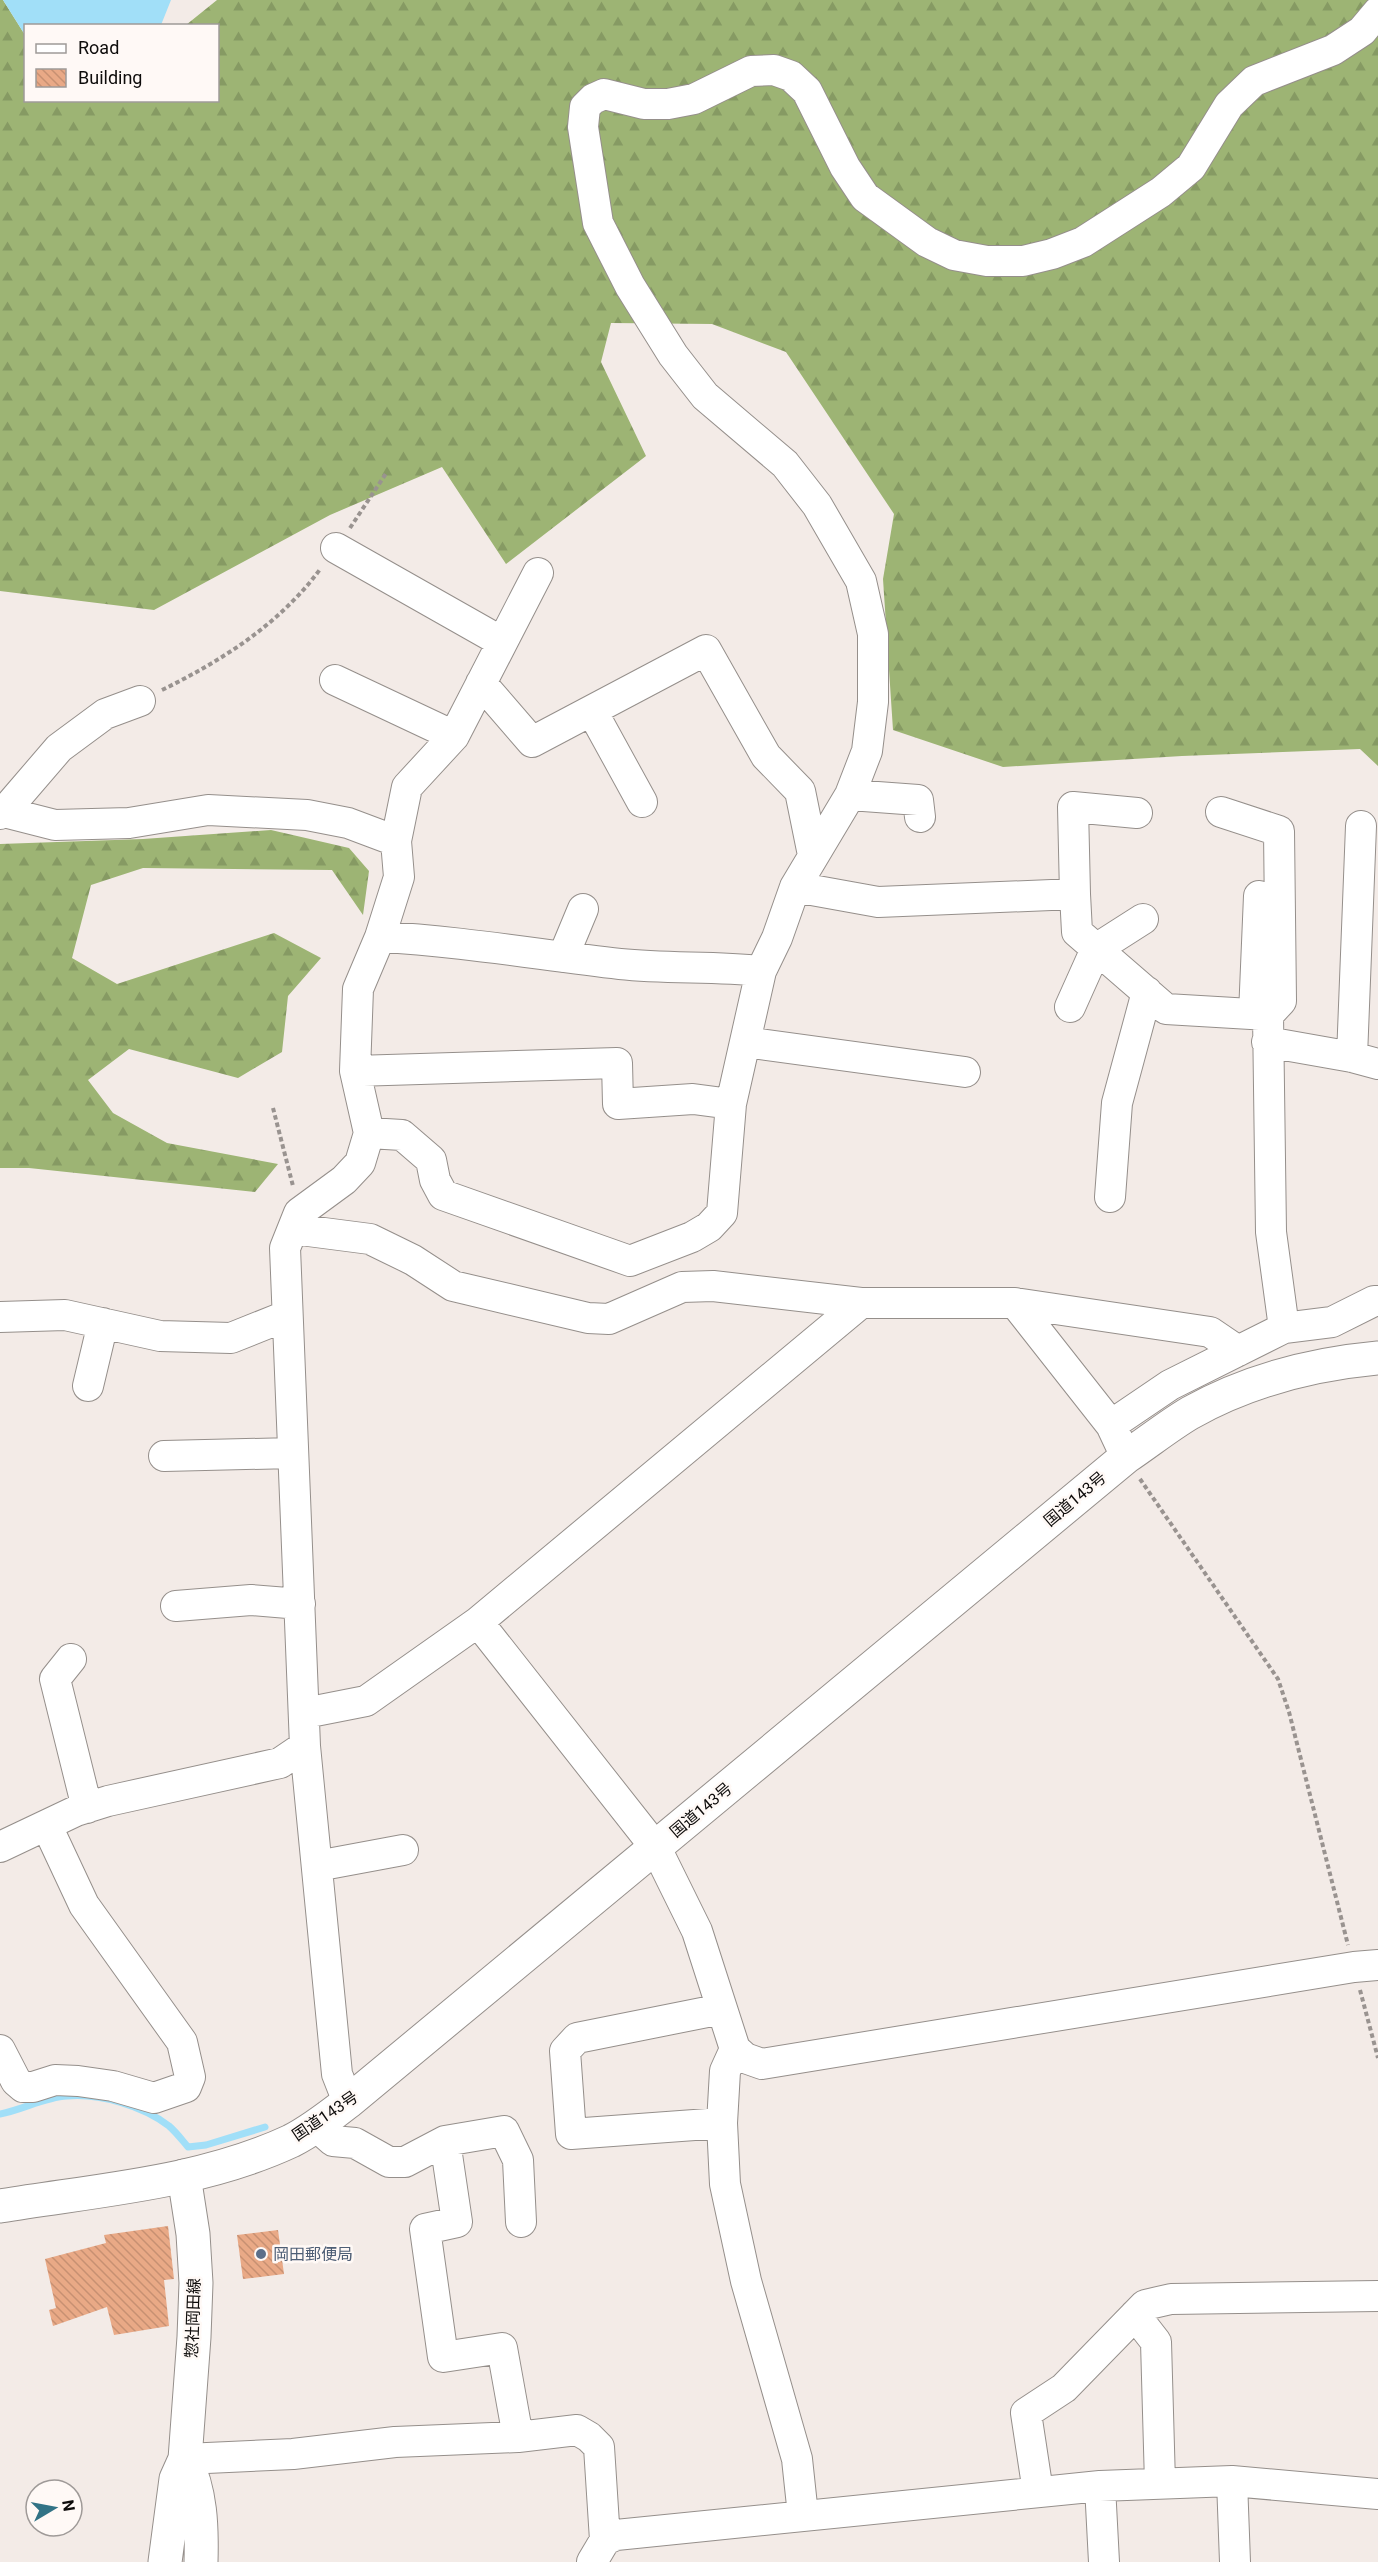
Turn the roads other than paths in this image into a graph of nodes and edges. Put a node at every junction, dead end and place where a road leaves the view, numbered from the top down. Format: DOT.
graph roads {
  1 [pos="1378,12"];
  2 [pos="336,548"];
  3 [pos="538,573"];
  4 [pos="502,642"];
  5 [pos="335,680"];
  6 [pos="481,683"];
  7 [pos="140,701"];
  8 [pos="592,711"];
  9 [pos="454,736"];
  10 [pos="850,795"];
  11 [pos="642,802"];
  12 [pos="1221,812"];
  13 [pos="2,813"];
  14 [pos="1137,813"];
  15 [pos="920,817"];
  16 [pos="1361,826"];
  17 [pos="396,842"];
  18 [pos="813,855"];
  19 [pos="795,887"];
  20 [pos="1075,894"];
  21 [pos="1259,896"];
  22 [pos="583,909"];
  23 [pos="1143,919"];
  24 [pos="380,938"];
  25 [pos="1096,949"];
  26 [pos="563,957"];
  27 [pos="761,971"];
  28 [pos="1147,992"];
  29 [pos="1070,1006"];
  30 [pos="1263,1024"];
  31 [pos="745,1042"];
  32 [pos="1365,1061"];
  33 [pos="354,1071"];
  34 [pos="965,1072"];
  35 [pos="731,1104"];
  36 [pos="369,1132"];
  37 [pos="1110,1197"];
  38 [pos="296,1221"];
  39 [pos="630,1261"];
  40 [pos="1378,1301"];
  41 [pos="861,1303"];
  42 [pos="1015,1303"];
  43 [pos="638,1306"];
  44 [pos="286,1316"];
  45 [pos="0,1317"];
  46 [pos="103,1323"];
  47 [pos="1284,1328"];
  48 [pos="1238,1351"];
  49 [pos="1378,1358"];
  50 [pos="88,1386"];
  51 [pos="1111,1425"];
  52 [pos="292,1453"];
  53 [pos="164,1455"];
  54 [pos="1126,1457"];
  55 [pos="300,1604"];
  56 [pos="176,1606"];
  57 [pos="478,1622"];
  58 [pos="71,1659"];
  59 [pos="305,1713"];
  60 [pos="305,1746"];
  61 [pos="87,1808"];
  62 [pos="47,1826"];
  63 [pos="0,1847"];
  64 [pos="656,1848"];
  65 [pos="403,1850"];
  66 [pos="317,1866"];
  67 [pos="1366,1966"];
  68 [pos="722,2009"];
  69 [pos="735,2049"];
  70 [pos="0,2050"];
  71 [pos="348,2102"];
  72 [pos="722,2123"];
  73 [pos="316,2126"];
  74 [pos="445,2140"];
  75 [pos="184,2176"];
  76 [pos="0,2206"];
  77 [pos="522,2222"];
  78 [pos="1378,2296"];
  79 [pos="1135,2315"];
  80 [pos="518,2437"];
  81 [pos="185,2460"];
  82 [pos="1232,2481"];
  83 [pos="1160,2483"];
  84 [pos="1100,2486"];
  85 [pos="1038,2492"];
  86 [pos="1378,2494"];
  87 [pos="803,2515"];
  88 [pos="598,2551"];
  89 [pos="165,2562"];
  90 [pos="201,2562"];
  91 [pos="1104,2562"];
  92 [pos="1235,2562"];
  1 -- 10 [label="street"];
  2 -- 4 [label="street"];
  3 -- 4 [label="street"];
  4 -- 6 [label="street"];
  5 -- 9 [label="street"];
  6 -- 8 [label="street"];
  6 -- 9 [label="street"];
  7 -- 13 [label="street"];
  8 -- 11 [label="street"];
  8 -- 18 [label="street"];
  9 -- 17 [label="street"];
  10 -- 15 [label="street"];
  10 -- 18 [label="street"];
  12 -- 30 [label="street"];
  13 -- 17 [label="street"];
  14 -- 20 [label="street"];
  16 -- 32 [label="street"];
  17 -- 24 [label="street"];
  18 -- 19 [label="street"];
  19 -- 20 [label="street"];
  19 -- 27 [label="street"];
  20 -- 25 [label="street"];
  21 -- 30 [label="street"];
  22 -- 26 [label="street"];
  23 -- 25 [label="street"];
  24 -- 26 [label="street"];
  24 -- 33 [label="street"];
  25 -- 28 [label="street"];
  25 -- 29 [label="street"];
  26 -- 27 [label="street"];
  27 -- 31 [label="street"];
  28 -- 30 [label="street"];
  28 -- 37 [label="street"];
  30 -- 32 [label="street"];
  30 -- 47 [label="street"];
  31 -- 34 [label="street"];
  31 -- 35 [label="street"];
  33 -- 35 [label="street"];
  33 -- 36 [label="street"];
  35 -- 39 [label="street"];
  36 -- 38 [label="street"];
  36 -- 39 [label="street"];
  38 -- 43 [label="street"];
  38 -- 44 [label="street"];
  39 -- 43 [label="street"];
  40 -- 47 [label="street"];
  41 -- 42 [label="street"];
  41 -- 43 [label="street"];
  41 -- 57 [label="street"];
  42 -- 48 [label="street"];
  42 -- 51 [label="street"];
  44 -- 46 [label="street"];
  44 -- 52 [label="street"];
  45 -- 46 [label="street"];
  46 -- 50 [label="street"];
  47 -- 48 [label="street"];
  48 -- 51 [label="street"];
  49 -- 54 [label="main road, 国道143号"];
  51 -- 54 [label="street"];
  52 -- 53 [label="street"];
  52 -- 55 [label="street"];
  54 -- 64 [label="main road, 国道143号"];
  55 -- 56 [label="street"];
  55 -- 59 [label="street"];
  57 -- 59 [label="street"];
  57 -- 64 [label="street"];
  58 -- 61 [label="street"];
  59 -- 60 [label="street"];
  60 -- 61 [label="street"];
  60 -- 66 [label="street"];
  61 -- 62 [label="street"];
  62 -- 63 [label="street"];
  62 -- 70 [label="street"];
  64 -- 68 [label="street"];
  64 -- 71 [label="main road, 国道143号"];
  65 -- 66 [label="street"];
  66 -- 71 [label="street"];
  67 -- 69 [label="street"];
  68 -- 69 [label="street"];
  68 -- 72 [label="street"];
  69 -- 72 [label="street"];
  71 -- 73 [label="main road, 国道143号"];
  72 -- 87 [label="street"];
  73 -- 74 [label="street"];
  73 -- 75 [label="main road, 国道143号"];
  74 -- 77 [label="street"];
  74 -- 80 [label="street"];
  75 -- 76 [label="main road, 国道143号"];
  75 -- 81 [label="main road, 惣社岡田線"];
  78 -- 79 [label="street"];
  79 -- 83 [label="street"];
  79 -- 85 [label="street"];
  80 -- 81 [label="street"];
  80 -- 88 [label="street"];
  81 -- 89 [label="main road, 惣社岡田線"];
  81 -- 90 [label="main road, 惣社岡田線"];
  82 -- 83 [label="street"];
  82 -- 86 [label="street"];
  82 -- 92 [label="street"];
  83 -- 84 [label="street"];
  84 -- 85 [label="street"];
  84 -- 91 [label="street"];
  85 -- 87 [label="street"];
  87 -- 88 [label="street"];
}
